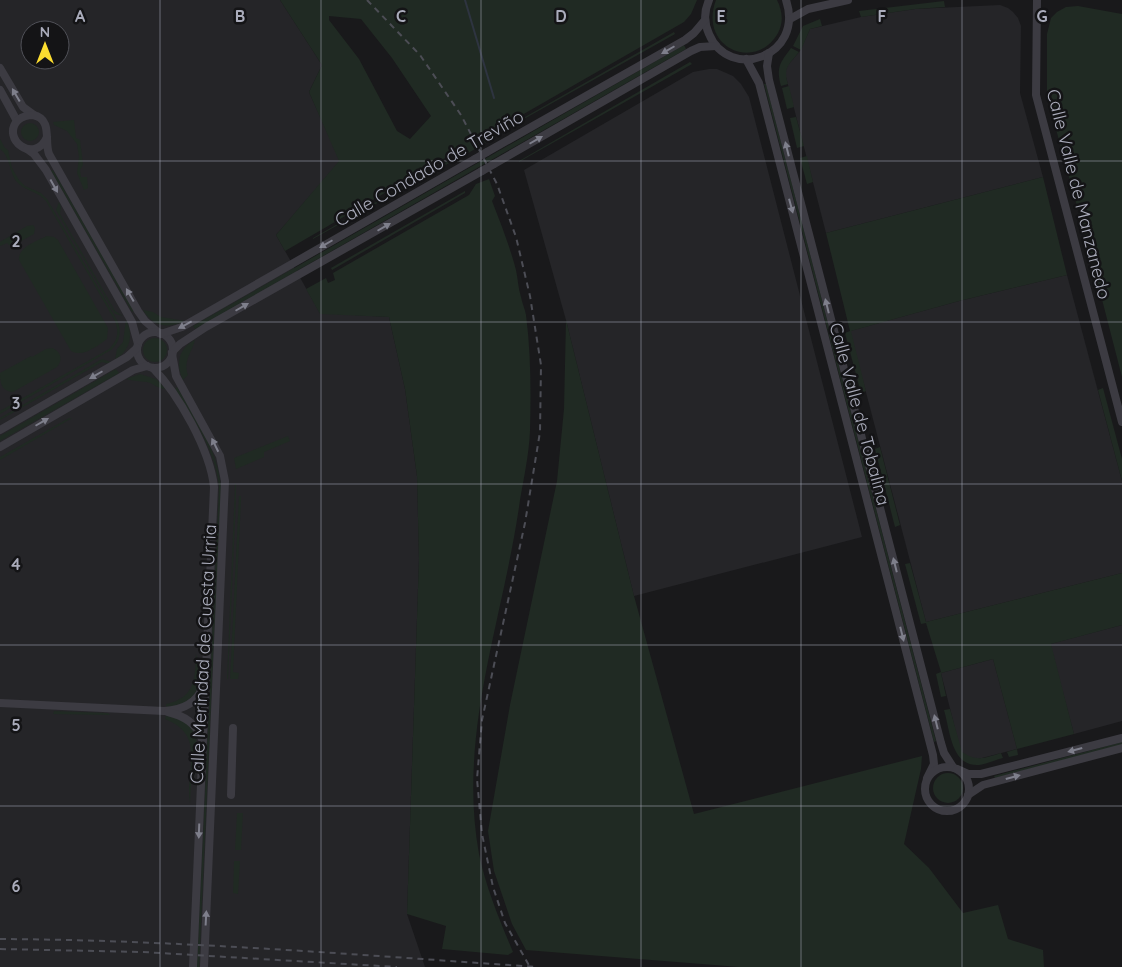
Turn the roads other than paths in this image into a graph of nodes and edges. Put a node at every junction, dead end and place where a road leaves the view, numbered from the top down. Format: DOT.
graph roads {
  1 [pos="709,0"];
  2 [pos="786,0"];
  3 [pos="848,0"];
  4 [pos="1037,0"];
  5 [pos="790,19"];
  6 [pos="705,20"];
  7 [pos="716,46"];
  8 [pos="769,53"];
  9 [pos="746,59"];
  10 [pos="0,68"];
  11 [pos="0,90"];
  12 [pos="38,117"];
  13 [pos="17,122"];
  14 [pos="46,137"];
  15 [pos="25,148"];
  16 [pos="160,333"];
  17 [pos="138,346"];
  18 [pos="172,353"];
  19 [pos="150,367"];
  20 [pos="1122,422"];
  21 [pos="0,430"];
  22 [pos="0,447"];
  23 [pos="206,677"];
  24 [pos="0,703"];
  25 [pos="164,711"];
  26 [pos="233,728"];
  27 [pos="1122,738"];
  28 [pos="203,743"];
  29 [pos="1122,748"];
  30 [pos="955,768"];
  31 [pos="927,778"];
  32 [pos="231,795"];
  33 [pos="968,795"];
  34 [pos="193,967"];
  35 [pos="204,967"];
  1 -- 6 [label="street"];
  2 -- 5 [label="street"];
  3 -- 5 [label="street"];
  4 -- 20 [label="street, Calle Valle de Manzanedo"];
  5 -- 8 [label="street"];
  6 -- 7 [label="street"];
  6 -- 16 [label="street, Calle Condado de Treviño, one-way, bridge"];
  7 -- 9 [label="street"];
  18 -- 7 [label="street, Calle Condado de Treviño, one-way, bridge"];
  8 -- 9 [label="street"];
  30 -- 8 [label="street, Calle Valle de Tobalina, one-way"];
  9 -- 31 [label="street, Calle Valle de Tobalina, one-way"];
  12 -- 10 [label="street, one-way"];
  11 -- 13 [label="street"];
  12 -- 13 [label="street"];
  12 -- 14 [label="street"];
  13 -- 15 [label="street"];
  14 -- 15 [label="street"];
  16 -- 14 [label="street, one-way"];
  15 -- 17 [label="street, one-way"];
  16 -- 17 [label="street"];
  16 -- 18 [label="street"];
  17 -- 19 [label="street"];
  17 -- 21 [label="street, one-way"];
  18 -- 19 [label="street"];
  35 -- 18 [label="street, Calle Merindad de Cuesta Urria, one-way"];
  22 -- 19 [label="street, one-way"];
  19 -- 23 [label="street, Calle Merindad de Cuesta Urria"];
  23 -- 25 [label="street"];
  23 -- 28 [label="street, Calle Merindad de Cuesta Urria"];
  24 -- 25 [label="street"];
  25 -- 28 [label="street"];
  26 -- 32 [label="street"];
  27 -- 30 [label="street, one-way"];
  28 -- 34 [label="street, Calle Merindad de Cuesta Urria, one-way"];
  33 -- 29 [label="street, one-way"];
  30 -- 31 [label="street"];
  30 -- 33 [label="street"];
  31 -- 33 [label="street"];
}
